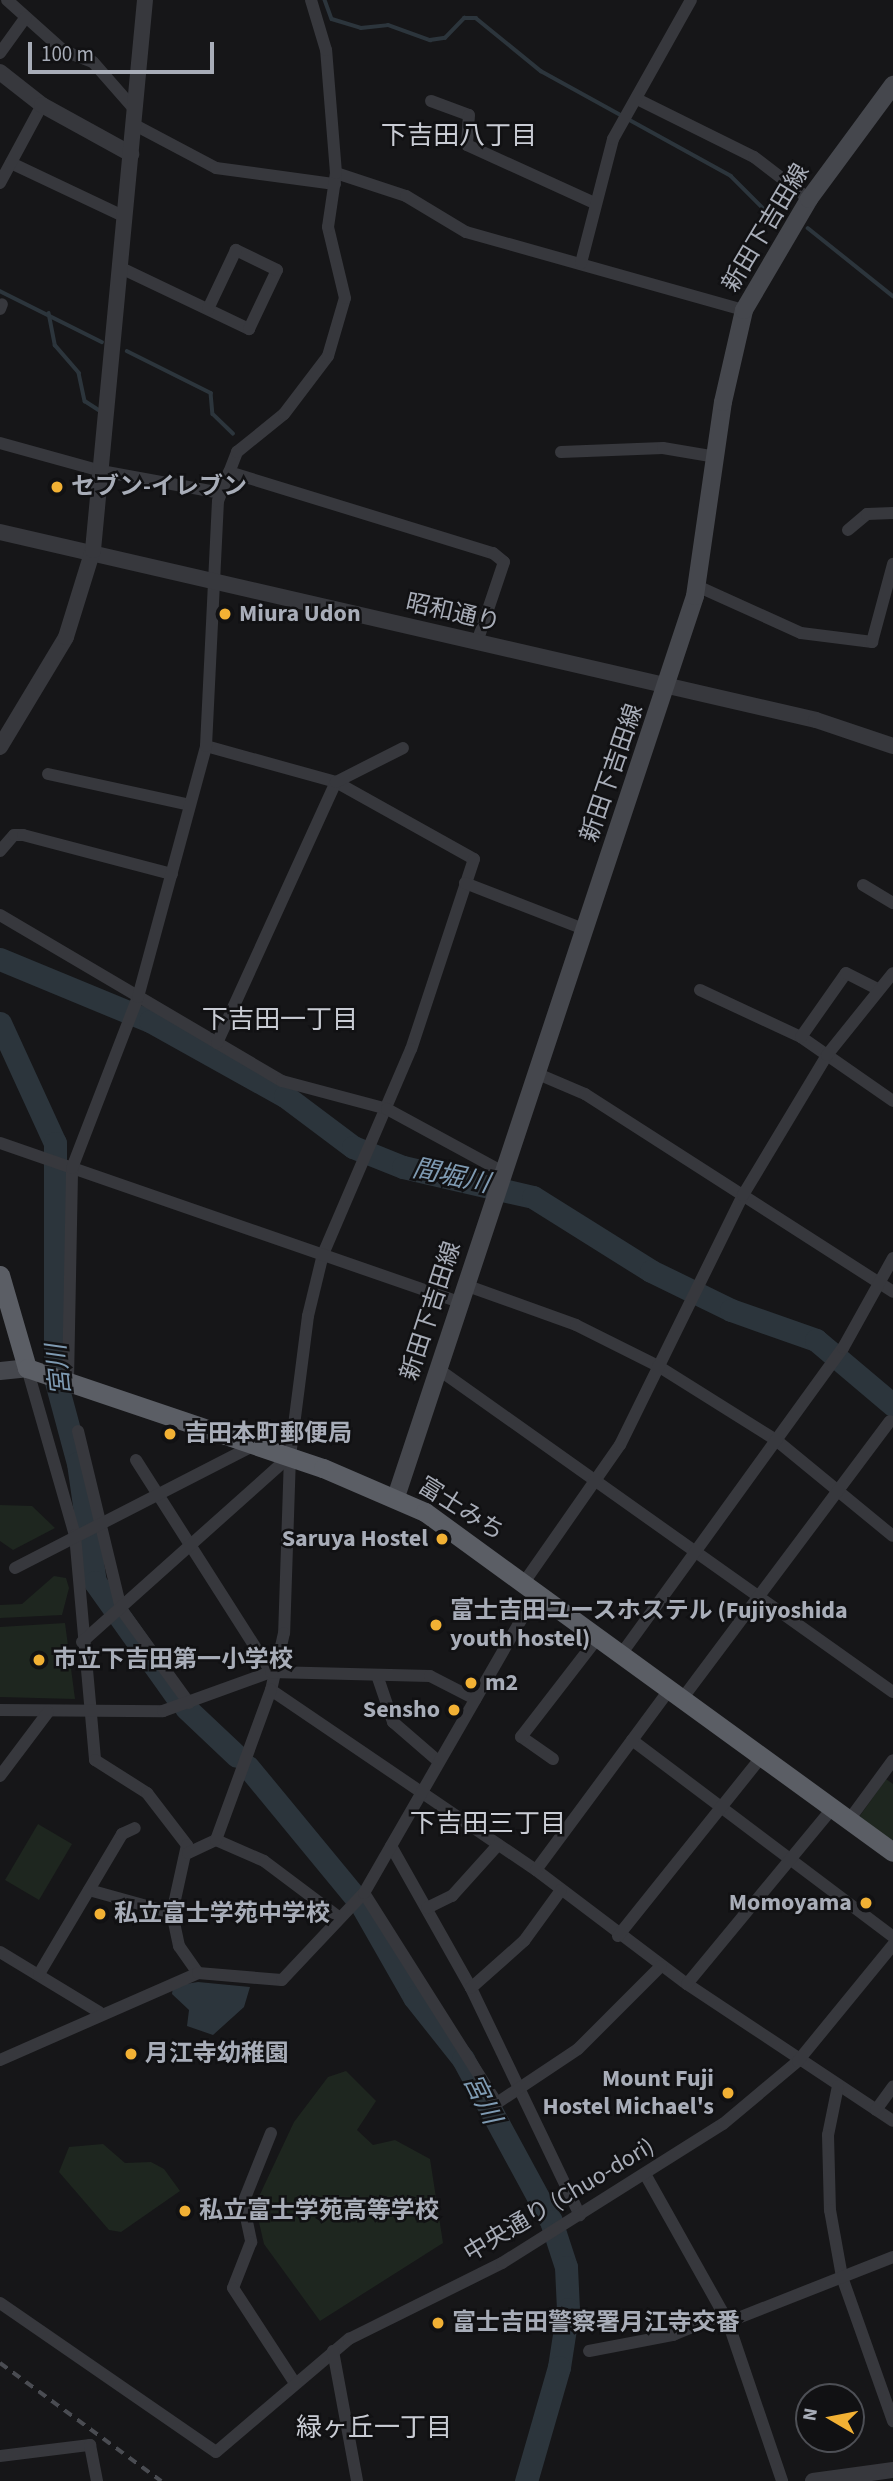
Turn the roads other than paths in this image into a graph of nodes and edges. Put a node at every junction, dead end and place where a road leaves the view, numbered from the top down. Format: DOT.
graph roads {
  1 [pos="7,0"];
  2 [pos="145,0"];
  3 [pos="311,0"];
  4 [pos="691,0"];
  5 [pos="26,17"];
  6 [pos="0,53"];
  7 [pos="0,72"];
  8 [pos="893,85"];
  9 [pos="639,100"];
  10 [pos="431,101"];
  11 [pos="42,105"];
  12 [pos="134,117"];
  13 [pos="131,154"];
  14 [pos="11,163"];
  15 [pos="335,178"];
  16 [pos="0,183"];
  17 [pos="809,199"];
  18 [pos="594,203"];
  19 [pos="125,217"];
  20 [pos="581,263"];
  21 [pos="121,268"];
  22 [pos="208,309"];
  23 [pos="744,310"];
  24 [pos="0,443"];
  25 [pos="561,452"];
  26 [pos="716,457"];
  27 [pos="101,471"];
  28 [pos="229,472"];
  29 [pos="220,493"];
  30 [pos="893,513"];
  31 [pos="848,530"];
  32 [pos="0,532"];
  33 [pos="93,550"];
  34 [pos="893,564"];
  35 [pos="215,579"];
  36 [pos="697,586"];
  37 [pos="477,642"];
  38 [pos="668,686"];
  39 [pos="206,746"];
  40 [pos="893,746"];
  41 [pos="0,747"];
  42 [pos="403,748"];
  43 [pos="48,774"];
  44 [pos="336,782"];
  45 [pos="190,805"];
  46 [pos="0,852"];
  47 [pos="172,874"];
  48 [pos="465,883"];
  49 [pos="863,885"];
  50 [pos="893,903"];
  51 [pos="0,915"];
  52 [pos="586,930"];
  53 [pos="893,973"];
  54 [pos="876,988"];
  55 [pos="700,990"];
  56 [pos="137,1001"];
  57 [pos="801,1037"];
  58 [pos="217,1043"];
  59 [pos="827,1055"];
  60 [pos="538,1074"];
  61 [pos="893,1101"];
  62 [pos="387,1109"];
  63 [pos="0,1143"];
  64 [pos="69,1168"];
  65 [pos="501,1180"];
  66 [pos="743,1195"];
  67 [pos="323,1254"];
  68 [pos="893,1258"];
  69 [pos="0,1275"];
  70 [pos="881,1283"];
  71 [pos="893,1292"];
  72 [pos="463,1293"];
  73 [pos="658,1366"];
  74 [pos="438,1368"];
  75 [pos="32,1370"];
  76 [pos="0,1371"];
  77 [pos="65,1380"];
  78 [pos="890,1421"];
  79 [pos="78,1431"];
  80 [pos="776,1440"];
  81 [pos="254,1445"];
  82 [pos="290,1456"];
  83 [pos="136,1460"];
  84 [pos="599,1480"];
  85 [pos="157,1493"];
  86 [pos="839,1493"];
  87 [pos="396,1497"];
  88 [pos="96,1523"];
  89 [pos="75,1535"];
  90 [pos="893,1536"];
  91 [pos="191,1549"];
  92 [pos="698,1553"];
  93 [pos="15,1568"];
  94 [pos="532,1586"];
  95 [pos="760,1600"];
  96 [pos="121,1609"];
  97 [pos="599,1636"];
  98 [pos="82,1642"];
  99 [pos="622,1654"];
  100 [pos="271,1672"];
  101 [pos="377,1675"];
  102 [pos="271,1690"];
  103 [pos="893,1692"];
  104 [pos="675,1695"];
  105 [pos="475,1699"];
  106 [pos="189,1703"];
  107 [pos="0,1710"];
  108 [pos="48,1712"];
  109 [pos="89,1713"];
  110 [pos="632,1740"];
  111 [pos="762,1756"];
  112 [pos="553,1759"];
  113 [pos="893,1760"];
  114 [pos="438,1762"];
  115 [pos="0,1776"];
  116 [pos="420,1792"];
  117 [pos="719,1809"];
  118 [pos="832,1809"];
  119 [pos="849,1820"];
  120 [pos="135,1828"];
  121 [pos="216,1840"];
  122 [pos="498,1845"];
  123 [pos="391,1846"];
  124 [pos="893,1852"];
  125 [pos="188,1853"];
  126 [pos="791,1863"];
  127 [pos="536,1870"];
  128 [pos="89,1890"];
  129 [pos="561,1891"];
  130 [pos="363,1894"];
  131 [pos="427,1908"];
  132 [pos="172,1913"];
  133 [pos="344,1914"];
  134 [pos="618,1936"];
  135 [pos="893,1937"];
  136 [pos="893,1945"];
  137 [pos="0,1952"];
  138 [pos="661,1966"];
  139 [pos="198,1973"];
  140 [pos="39,1974"];
  141 [pos="687,1984"];
  142 [pos="471,1988"];
  143 [pos="99,2012"];
  144 [pos="0,2060"];
  145 [pos="798,2061"];
  146 [pos="838,2086"];
  147 [pos="893,2087"];
  148 [pos="517,2092"];
  149 [pos="876,2110"];
  150 [pos="893,2121"];
  151 [pos="271,2133"];
  152 [pos="645,2174"];
  153 [pos="580,2215"];
  154 [pos="893,2257"];
  155 [pos="842,2277"];
  156 [pos="0,2303"];
  157 [pos="726,2318"];
  158 [pos="334,2351"];
  159 [pos="589,2351"];
  160 [pos="295,2383"];
  161 [pos="893,2421"];
  162 [pos="0,2456"];
  163 [pos="893,2470"];
  164 [pos="97,2481"];
  165 [pos="357,2481"];
  166 [pos="782,2481"];
  167 [pos="813,2481"];
  1 -- 5 [label="street"];
  2 -- 12 [label="street"];
  3 -- 15 [label="street"];
  4 -- 9 [label="street"];
  5 -- 6 [label="street"];
  5 -- 12 [label="street"];
  7 -- 11 [label="street"];
  8 -- 17 [label="main road, 新田下吉田線"];
  9 -- 17 [label="street"];
  9 -- 18 [label="street"];
  10 -- 18 [label="street"];
  11 -- 13 [label="street"];
  11 -- 14 [label="street"];
  12 -- 13 [label="street"];
  12 -- 15 [label="street"];
  13 -- 19 [label="street"];
  14 -- 16 [label="street"];
  14 -- 19 [label="street"];
  15 -- 20 [label="street"];
  15 -- 28 [label="street"];
  17 -- 23 [label="main road, 新田下吉田線"];
  18 -- 20 [label="street"];
  19 -- 21 [label="street"];
  20 -- 23 [label="street"];
  21 -- 22 [label="street"];
  21 -- 27 [label="street"];
  22 -- 22 [label="street"];
  23 -- 26 [label="main road, 新田下吉田線"];
  24 -- 27 [label="street"];
  25 -- 26 [label="street"];
  26 -- 36 [label="main road, 新田下吉田線"];
  27 -- 29 [label="street"];
  27 -- 33 [label="street"];
  28 -- 29 [label="street"];
  28 -- 37 [label="street"];
  29 -- 35 [label="street"];
  30 -- 31 [label="street"];
  32 -- 33 [label="street, 昭和通り"];
  33 -- 35 [label="street, 昭和通り"];
  33 -- 41 [label="street"];
  34 -- 36 [label="street"];
  35 -- 37 [label="street, 昭和通り"];
  35 -- 39 [label="street"];
  36 -- 38 [label="main road, 新田下吉田線"];
  37 -- 38 [label="street, 昭和通り"];
  38 -- 40 [label="street, 昭和通り"];
  38 -- 52 [label="main road, 新田下吉田線"];
  39 -- 44 [label="street"];
  39 -- 45 [label="street"];
  42 -- 44 [label="street"];
  43 -- 45 [label="street"];
  44 -- 48 [label="street"];
  44 -- 58 [label="street"];
  45 -- 47 [label="street"];
  46 -- 47 [label="street"];
  47 -- 56 [label="street"];
  48 -- 52 [label="street"];
  48 -- 62 [label="street"];
  49 -- 50 [label="street"];
  51 -- 56 [label="street"];
  52 -- 60 [label="main road, 新田下吉田線"];
  53 -- 54 [label="street"];
  54 -- 57 [label="street"];
  54 -- 59 [label="street"];
  55 -- 57 [label="street"];
  56 -- 58 [label="street"];
  56 -- 64 [label="street"];
  57 -- 59 [label="street"];
  58 -- 62 [label="street"];
  59 -- 61 [label="street"];
  59 -- 66 [label="street"];
  60 -- 65 [label="main road, 新田下吉田線"];
  60 -- 66 [label="street"];
  62 -- 65 [label="street"];
  62 -- 67 [label="street"];
  63 -- 64 [label="street"];
  64 -- 67 [label="street"];
  64 -- 77 [label="street"];
  65 -- 72 [label="main road, 新田下吉田線"];
  66 -- 70 [label="street"];
  66 -- 73 [label="street"];
  67 -- 72 [label="street"];
  67 -- 82 [label="street"];
  68 -- 70 [label="street"];
  69 -- 75 [label="highway"];
  70 -- 71 [label="street"];
  70 -- 80 [label="street"];
  72 -- 73 [label="street"];
  72 -- 74 [label="main road, 新田下吉田線"];
  73 -- 80 [label="street"];
  73 -- 84 [label="street"];
  74 -- 84 [label="street"];
  74 -- 87 [label="main road, 新田下吉田線"];
  75 -- 76 [label="main road"];
  75 -- 77 [label="highway, 富士みち"];
  75 -- 89 [label="street"];
  77 -- 81 [label="highway, 富士みち"];
  78 -- 86 [label="street"];
  79 -- 88 [label="street"];
  80 -- 86 [label="street"];
  80 -- 92 [label="street"];
  81 -- 82 [label="highway, 富士みち"];
  81 -- 85 [label="street"];
  82 -- 87 [label="highway, 富士みち"];
  82 -- 91 [label="street"];
  82 -- 100 [label="street"];
  83 -- 85 [label="street"];
  84 -- 92 [label="street"];
  84 -- 94 [label="street"];
  85 -- 88 [label="street"];
  85 -- 91 [label="street"];
  86 -- 90 [label="street"];
  86 -- 95 [label="street"];
  87 -- 94 [label="highway, 富士みち"];
  88 -- 89 [label="street"];
  88 -- 96 [label="street"];
  89 -- 93 [label="street"];
  89 -- 98 [label="street"];
  91 -- 96 [label="street"];
  91 -- 100 [label="street"];
  92 -- 95 [label="street"];
  92 -- 99 [label="street"];
  94 -- 97 [label="highway, 富士みち"];
  94 -- 105 [label="street"];
  95 -- 103 [label="street"];
  95 -- 104 [label="street"];
  96 -- 98 [label="street"];
  96 -- 106 [label="street"];
  97 -- 99 [label="highway, 富士みち"];
  97 -- 112 [label="street"];
  98 -- 109 [label="street"];
  99 -- 104 [label="highway, 富士みち"];
  100 -- 101 [label="street"];
  100 -- 102 [label="street"];
  100 -- 106 [label="street"];
  101 -- 105 [label="street"];
  101 -- 114 [label="street"];
  102 -- 116 [label="street"];
  102 -- 121 [label="street"];
  104 -- 110 [label="street"];
  104 -- 111 [label="highway, 富士みち"];
  105 -- 114 [label="street"];
  106 -- 109 [label="street"];
  107 -- 108 [label="street"];
  108 -- 109 [label="street"];
  108 -- 115 [label="street"];
  109 -- 125 [label="street"];
  110 -- 117 [label="street"];
  110 -- 127 [label="street"];
  111 -- 117 [label="street"];
  111 -- 118 [label="highway, 富士みち"];
  113 -- 119 [label="street"];
  114 -- 116 [label="street"];
  116 -- 122 [label="street"];
  116 -- 123 [label="street"];
  117 -- 126 [label="street"];
  117 -- 134 [label="street"];
  118 -- 119 [label="highway, 富士みち"];
  118 -- 126 [label="street"];
  119 -- 124 [label="highway, 富士みち"];
  120 -- 128 [label="street"];
  121 -- 125 [label="street"];
  121 -- 133 [label="street"];
  122 -- 127 [label="street"];
  122 -- 131 [label="street"];
  123 -- 130 [label="street"];
  123 -- 131 [label="street"];
  125 -- 132 [label="street"];
  126 -- 135 [label="street"];
  126 -- 141 [label="street"];
  127 -- 129 [label="street"];
  128 -- 132 [label="street"];
  128 -- 140 [label="street"];
  129 -- 134 [label="street"];
  129 -- 142 [label="street"];
  130 -- 133 [label="street"];
  130 -- 148 [label="street"];
  131 -- 142 [label="street"];
  132 -- 139 [label="street"];
  133 -- 139 [label="street"];
  134 -- 138 [label="street"];
  136 -- 145 [label="street, 中央通り (Chuo-dori)"];
  137 -- 140 [label="street"];
  138 -- 141 [label="street"];
  138 -- 148 [label="street"];
  139 -- 143 [label="street"];
  140 -- 143 [label="street"];
  141 -- 145 [label="street"];
  142 -- 148 [label="street"];
  143 -- 144 [label="street"];
  145 -- 146 [label="street"];
  145 -- 152 [label="street, 中央通り (Chuo-dori)"];
  146 -- 149 [label="street"];
  146 -- 155 [label="street"];
  147 -- 149 [label="street"];
  148 -- 153 [label="street"];
  149 -- 150 [label="street"];
  151 -- 160 [label="street"];
  152 -- 153 [label="street, 中央通り (Chuo-dori)"];
  152 -- 157 [label="street"];
  153 -- 158 [label="street, 中央通り (Chuo-dori)"];
  154 -- 155 [label="street"];
  155 -- 157 [label="street"];
  155 -- 161 [label="street"];
  156 -- 160 [label="street, 中央通り (Chuo-dori)"];
  157 -- 159 [label="street"];
  157 -- 166 [label="street"];
  158 -- 160 [label="street, 中央通り (Chuo-dori)"];
  158 -- 165 [label="street"];
  162 -- 164 [label="street"];
  163 -- 167 [label="street"];
}
